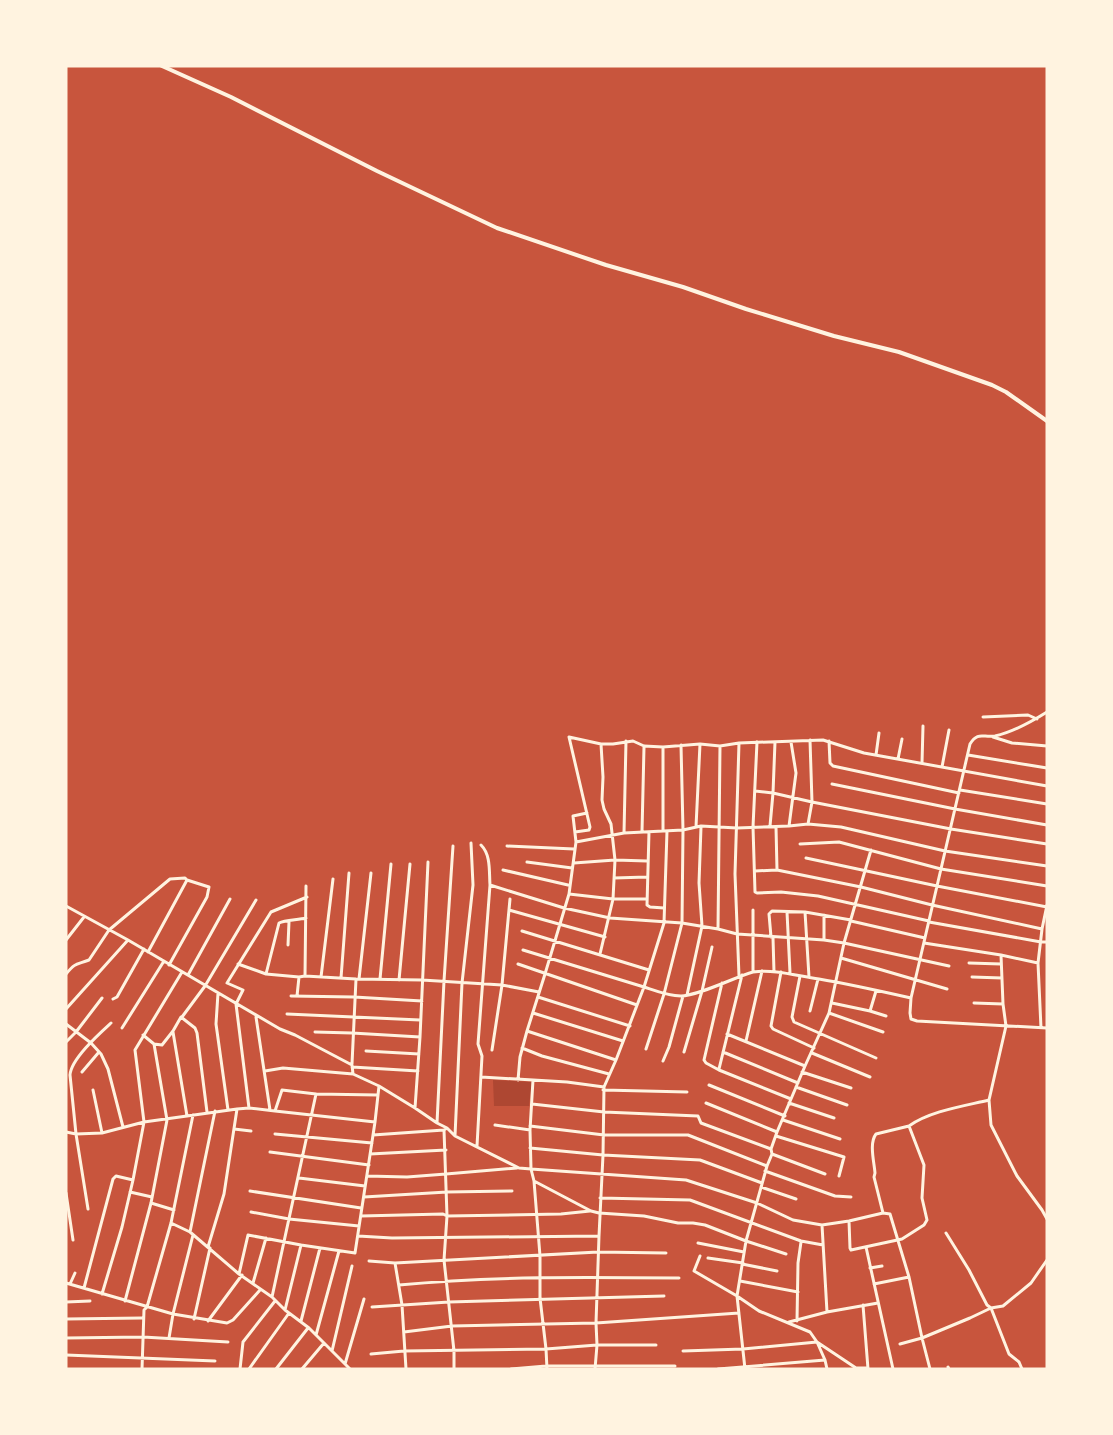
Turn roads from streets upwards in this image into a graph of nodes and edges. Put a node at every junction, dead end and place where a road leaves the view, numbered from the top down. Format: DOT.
graph roads {
  1 [pos="162,66"];
  2 [pos="1047,421"];
  3 [pos="1047,712"];
  4 [pos="983,717"];
  5 [pos="1036,719"];
  6 [pos="923,726"];
  7 [pos="949,730"];
  8 [pos="879,733"];
  9 [pos="992,737"];
  10 [pos="902,739"];
  11 [pos="810,740"];
  12 [pos="626,741"];
  13 [pos="791,741"];
  14 [pos="829,741"];
  15 [pos="757,742"];
  16 [pos="775,742"];
  17 [pos="739,743"];
  18 [pos="601,744"];
  19 [pos="700,744"];
  20 [pos="644,746"];
  21 [pos="681,746"];
  22 [pos="720,746"];
  23 [pos="1047,746"];
  24 [pos="663,747"];
  25 [pos="876,755"];
  26 [pos="968,755"];
  27 [pos="898,759"];
  28 [pos="922,764"];
  29 [pos="942,766"];
  30 [pos="1047,768"];
  31 [pos="964,771"];
  32 [pos="832,784"];
  33 [pos="1047,786"];
  34 [pos="755,791"];
  35 [pos="960,791"];
  36 [pos="773,792"];
  37 [pos="793,796"];
  38 [pos="812,802"];
  39 [pos="1047,804"];
  40 [pos="955,809"];
  41 [pos="587,813"];
  42 [pos="808,824"];
  43 [pos="1047,825"];
  44 [pos="701,826"];
  45 [pos="719,826"];
  46 [pos="770,826"];
  47 [pos="789,826"];
  48 [pos="696,827"];
  49 [pos="753,827"];
  50 [pos="776,827"];
  51 [pos="737,828"];
  52 [pos="951,829"];
  53 [pos="683,830"];
  54 [pos="665,831"];
  55 [pos="575,832"];
  56 [pos="642,832"];
  57 [pos="649,832"];
  58 [pos="624,833"];
  59 [pos="613,836"];
  60 [pos="576,842"];
  61 [pos="471,843"];
  62 [pos="481,844"];
  63 [pos="800,844"];
  64 [pos="1047,844"];
  65 [pos="453,846"];
  66 [pos="507,846"];
  67 [pos="574,849"];
  68 [pos="871,850"];
  69 [pos="945,851"];
  70 [pos="806,858"];
  71 [pos="615,860"];
  72 [pos="647,861"];
  73 [pos="428,862"];
  74 [pos="527,862"];
  75 [pos="574,862"];
  76 [pos="391,864"];
  77 [pos="410,864"];
  78 [pos="1047,866"];
  79 [pos="572,868"];
  80 [pos="941,869"];
  81 [pos="503,870"];
  82 [pos="777,870"];
  83 [pos="755,871"];
  84 [pos="866,871"];
  85 [pos="349,873"];
  86 [pos="371,873"];
  87 [pos="647,877"];
  88 [pos="614,878"];
  89 [pos="333,879"];
  90 [pos="187,880"];
  91 [pos="490,885"];
  92 [pos="569,885"];
  93 [pos="306,886"];
  94 [pos="937,886"];
  95 [pos="1047,886"];
  96 [pos="861,887"];
  97 [pos="568,894"];
  98 [pos="307,897"];
  99 [pos="647,898"];
  100 [pos="230,899"];
  101 [pos="613,899"];
  102 [pos="256,900"];
  103 [pos="510,900"];
  104 [pos="855,905"];
  105 [pos="933,905"];
  106 [pos="1047,906"];
  107 [pos="66,907"];
  108 [pos="564,908"];
  109 [pos="665,908"];
  110 [pos="510,910"];
  111 [pos="753,910"];
  112 [pos="787,912"];
  113 [pos="805,912"];
  114 [pos="824,915"];
  115 [pos="84,917"];
  116 [pos="306,918"];
  117 [pos="610,918"];
  118 [pos="1046,919"];
  119 [pos="851,920"];
  120 [pos="929,921"];
  121 [pos="289,922"];
  122 [pos="664,923"];
  123 [pos="682,923"];
  124 [pos="559,924"];
  125 [pos="702,926"];
  126 [pos="718,929"];
  127 [pos="1042,929"];
  128 [pos="109,930"];
  129 [pos="522,931"];
  130 [pos="737,934"];
  131 [pos="753,934"];
  132 [pos="604,936"];
  133 [pos="772,937"];
  134 [pos="788,938"];
  135 [pos="66,940"];
  136 [pos="128,940"];
  137 [pos="555,940"];
  138 [pos="806,940"];
  139 [pos="824,940"];
  140 [pos="924,940"];
  141 [pos="1041,942"];
  142 [pos="1047,942"];
  143 [pos="844,943"];
  144 [pos="288,945"];
  145 [pos="712,947"];
  146 [pos="144,949"];
  147 [pos="523,950"];
  148 [pos="148,952"];
  149 [pos="600,954"];
  150 [pos="1001,955"];
  151 [pos="550,957"];
  152 [pos="841,958"];
  153 [pos="920,959"];
  154 [pos="164,961"];
  155 [pos="969,963"];
  156 [pos="1038,963"];
  157 [pos="169,964"];
  158 [pos="238,964"];
  159 [pos="518,964"];
  160 [pos="1001,964"];
  161 [pos="949,966"];
  162 [pos="650,970"];
  163 [pos="762,971"];
  164 [pos="182,972"];
  165 [pos="753,972"];
  166 [pos="774,972"];
  167 [pos="781,972"];
  168 [pos="66,974"];
  169 [pos="266,974"];
  170 [pos="545,974"];
  171 [pos="790,974"];
  172 [pos="188,975"];
  173 [pos="305,976"];
  174 [pos="741,976"];
  175 [pos="800,976"];
  176 [pos="299,977"];
  177 [pos="321,977"];
  178 [pos="809,977"];
  179 [pos="972,977"];
  180 [pos="341,978"];
  181 [pos="1002,978"];
  182 [pos="357,979"];
  183 [pos="380,979"];
  184 [pos="818,979"];
  185 [pos="915,979"];
  186 [pos="399,980"];
  187 [pos="422,980"];
  188 [pos="444,981"];
  189 [pos="837,981"];
  190 [pos="462,983"];
  191 [pos="722,983"];
  192 [pos="482,984"];
  193 [pos="502,985"];
  194 [pos="205,986"];
  195 [pos="644,987"];
  196 [pos="947,989"];
  197 [pos="702,991"];
  198 [pos="876,991"];
  199 [pos="218,993"];
  200 [pos="539,994"];
  201 [pos="664,994"];
  202 [pos="685,995"];
  203 [pos="291,996"];
  204 [pos="297,996"];
  205 [pos="354,997"];
  206 [pos="102,998"];
  207 [pos="910,998"];
  208 [pos="113,999"];
  209 [pos="422,1001"];
  210 [pos="832,1003"];
  211 [pos="974,1003"];
  212 [pos="236,1004"];
  213 [pos="1003,1004"];
  214 [pos="637,1005"];
  215 [pos="66,1009"];
  216 [pos="810,1011"];
  217 [pos="870,1011"];
  218 [pos="533,1013"];
  219 [pos="830,1013"];
  220 [pos="287,1014"];
  221 [pos="256,1016"];
  222 [pos="354,1016"];
  223 [pos="886,1016"];
  224 [pos="181,1017"];
  225 [pos="420,1020"];
  226 [pos="111,1023"];
  227 [pos="66,1024"];
  228 [pos="630,1026"];
  229 [pos="1006,1026"];
  230 [pos="122,1028"];
  231 [pos="1041,1028"];
  232 [pos="1047,1028"];
  233 [pos="173,1031"];
  234 [pos="527,1031"];
  235 [pos="76,1032"];
  236 [pos="315,1032"];
  237 [pos="883,1032"];
  238 [pos="352,1033"];
  239 [pos="820,1033"];
  240 [pos="727,1034"];
  241 [pos="143,1035"];
  242 [pos="420,1037"];
  243 [pos="623,1041"];
  244 [pos="746,1041"];
  245 [pos="66,1042"];
  246 [pos="91,1043"];
  247 [pos="154,1044"];
  248 [pos="522,1048"];
  249 [pos="814,1048"];
  250 [pos="646,1049"];
  251 [pos="492,1050"];
  252 [pos="366,1051"];
  253 [pos="99,1052"];
  254 [pos="684,1052"];
  255 [pos="723,1052"];
  256 [pos="812,1053"];
  257 [pos="419,1054"];
  258 [pos="876,1058"];
  259 [pos="616,1060"];
  260 [pos="663,1061"];
  261 [pos="352,1066"];
  262 [pos="805,1066"];
  263 [pos="719,1070"];
  264 [pos="418,1071"];
  265 [pos="82,1072"];
  266 [pos="264,1072"];
  267 [pos="802,1072"];
  268 [pos="353,1074"];
  269 [pos="609,1074"];
  270 [pos="481,1077"];
  271 [pos="870,1077"];
  272 [pos="518,1080"];
  273 [pos="533,1080"];
  274 [pos="709,1085"];
  275 [pos="797,1085"];
  276 [pos="379,1086"];
  277 [pos="604,1088"];
  278 [pos="851,1088"];
  279 [pos="93,1090"];
  280 [pos="687,1092"];
  281 [pos="316,1094"];
  282 [pos="378,1095"];
  283 [pos="989,1100"];
  284 [pos="790,1101"];
  285 [pos="706,1102"];
  286 [pos="532,1104"];
  287 [pos="847,1105"];
  288 [pos="249,1108"];
  289 [pos="415,1108"];
  290 [pos="237,1109"];
  291 [pos="228,1110"];
  292 [pos="270,1110"];
  293 [pos="215,1111"];
  294 [pos="275,1111"];
  295 [pos="207,1112"];
  296 [pos="604,1112"];
  297 [pos="193,1115"];
  298 [pos="187,1116"];
  299 [pos="311,1116"];
  300 [pos="784,1118"];
  301 [pos="834,1118"];
  302 [pos="167,1120"];
  303 [pos="144,1122"];
  304 [pos="375,1122"];
  305 [pos="436,1123"];
  306 [pos="495,1125"];
  307 [pos="123,1126"];
  308 [pos="909,1126"];
  309 [pos="530,1128"];
  310 [pos="234,1129"];
  311 [pos="446,1129"];
  312 [pos="250,1131"];
  313 [pos="66,1132"];
  314 [pos="102,1133"];
  315 [pos="76,1134"];
  316 [pos="275,1134"];
  317 [pos="776,1134"];
  318 [pos="373,1135"];
  319 [pos="604,1135"];
  320 [pos="455,1136"];
  321 [pos="307,1137"];
  322 [pos="840,1139"];
  323 [pos="372,1143"];
  324 [pos="477,1146"];
  325 [pos="530,1148"];
  326 [pos="771,1149"];
  327 [pos="446,1150"];
  328 [pos="270,1152"];
  329 [pos="370,1154"];
  330 [pos="772,1154"];
  331 [pos="603,1155"];
  332 [pos="303,1156"];
  333 [pos="369,1165"];
  334 [pos="767,1166"];
  335 [pos="519,1168"];
  336 [pos="531,1169"];
  337 [pos="765,1171"];
  338 [pos="446,1174"];
  339 [pos="825,1174"];
  340 [pos="602,1175"];
  341 [pos="367,1176"];
  342 [pos="839,1176"];
  343 [pos="298,1178"];
  344 [pos="133,1180"];
  345 [pos="534,1181"];
  346 [pos="761,1185"];
  347 [pos="365,1186"];
  348 [pos="250,1191"];
  349 [pos="512,1191"];
  350 [pos="130,1192"];
  351 [pos="447,1192"];
  352 [pos="66,1193"];
  353 [pos="152,1197"];
  354 [pos="364,1197"];
  355 [pos="851,1197"];
  356 [pos="294,1198"];
  357 [pos="600,1198"];
  358 [pos="796,1199"];
  359 [pos="151,1203"];
  360 [pos="757,1203"];
  361 [pos="362,1208"];
  362 [pos="88,1209"];
  363 [pos="174,1210"];
  364 [pos="591,1211"];
  365 [pos="251,1212"];
  366 [pos="599,1213"];
  367 [pos="883,1213"];
  368 [pos="537,1215"];
  369 [pos="68,1216"];
  370 [pos="361,1216"];
  371 [pos="447,1216"];
  372 [pos="289,1219"];
  373 [pos="1047,1219"];
  374 [pos="849,1221"];
  375 [pos="750,1222"];
  376 [pos="171,1223"];
  377 [pos="822,1225"];
  378 [pos="359,1226"];
  379 [pos="192,1233"];
  380 [pos="946,1233"];
  381 [pos="358,1236"];
  382 [pos="598,1236"];
  383 [pos="538,1237"];
  384 [pos="266,1238"];
  385 [pos="447,1238"];
  386 [pos="73,1240"];
  387 [pos="898,1240"];
  388 [pos="284,1241"];
  389 [pos="746,1241"];
  390 [pos="801,1241"];
  391 [pos="698,1243"];
  392 [pos="301,1245"];
  393 [pos="823,1245"];
  394 [pos="866,1246"];
  395 [pos="209,1247"];
  396 [pos="320,1248"];
  397 [pos="339,1251"];
  398 [pos="598,1252"];
  399 [pos="744,1252"];
  400 [pos="666,1253"];
  401 [pos="786,1254"];
  402 [pos="540,1256"];
  403 [pos="700,1256"];
  404 [pos="708,1258"];
  405 [pos="444,1260"];
  406 [pos="1047,1260"];
  407 [pos="369,1261"];
  408 [pos="395,1263"];
  409 [pos="742,1263"];
  410 [pos="352,1266"];
  411 [pos="882,1266"];
  412 [pos="870,1268"];
  413 [pos="777,1271"];
  414 [pos="75,1273"];
  415 [pos="240,1274"];
  416 [pos="541,1277"];
  417 [pos="597,1277"];
  418 [pos="909,1277"];
  419 [pos="679,1278"];
  420 [pos="446,1281"];
  421 [pos="740,1281"];
  422 [pos="253,1283"];
  423 [pos="68,1284"];
  424 [pos="874,1284"];
  425 [pos="399,1285"];
  426 [pos="84,1288"];
  427 [pos="260,1290"];
  428 [pos="798,1292"];
  429 [pos="102,1294"];
  430 [pos="664,1296"];
  431 [pos="737,1296"];
  432 [pos="540,1298"];
  433 [pos="597,1298"];
  434 [pos="274,1299"];
  435 [pos="364,1299"];
  436 [pos="90,1301"];
  437 [pos="125,1301"];
  438 [pos="66,1302"];
  439 [pos="449,1302"];
  440 [pos="878,1304"];
  441 [pos="402,1305"];
  442 [pos="863,1305"];
  443 [pos="147,1307"];
  444 [pos="372,1307"];
  445 [pos="991,1308"];
  446 [pos="285,1310"];
  447 [pos="828,1312"];
  448 [pos="289,1313"];
  449 [pos="739,1313"];
  450 [pos="173,1314"];
  451 [pos="143,1318"];
  452 [pos="66,1319"];
  453 [pos="194,1319"];
  454 [pos="208,1321"];
  455 [pos="301,1321"];
  456 [pos="797,1321"];
  457 [pos="787,1322"];
  458 [pos="596,1323"];
  459 [pos="544,1324"];
  460 [pos="452,1326"];
  461 [pos="309,1328"];
  462 [pos="404,1332"];
  463 [pos="316,1335"];
  464 [pos="143,1337"];
  465 [pos="66,1338"];
  466 [pos="169,1338"];
  467 [pos="922,1338"];
  468 [pos="228,1342"];
  469 [pos="818,1342"];
  470 [pos="324,1343"];
  471 [pos="656,1344"];
  472 [pos="900,1344"];
  473 [pos="597,1345"];
  474 [pos="546,1349"];
  475 [pos="743,1349"];
  476 [pos="332,1351"];
  477 [pos="404,1351"];
  478 [pos="454,1351"];
  479 [pos="683,1351"];
  480 [pos="371,1354"];
  481 [pos="66,1355"];
  482 [pos="141,1358"];
  483 [pos="825,1360"];
  484 [pos="215,1362"];
  485 [pos="345,1364"];
  486 [pos="675,1366"];
  487 [pos="546,1368"];
  488 [pos="595,1368"];
  489 [pos="745,1368"];
  490 [pos="141,1369"];
  491 [pos="240,1369"];
  492 [pos="249,1369"];
  493 [pos="276,1369"];
  494 [pos="302,1369"];
  495 [pos="350,1369"];
  496 [pos="406,1369"];
  497 [pos="454,1369"];
  498 [pos="511,1369"];
  499 [pos="718,1369"];
  500 [pos="827,1369"];
  501 [pos="868,1369"];
  502 [pos="893,1369"];
  503 [pos="930,1369"];
  504 [pos="1022,1369"];
  1 -- 2 [label="street"];
  3 -- 5 [label="street"];
  4 -- 5 [label="street"];
  5 -- 9 [label="street"];
  6 -- 28 [label="street"];
  7 -- 29 [label="street"];
  8 -- 25 [label="street"];
  9 -- 23 [label="street"];
  9 -- 26 [label="street"];
  10 -- 27 [label="street"];
  11 -- 13 [label="street"];
  11 -- 14 [label="street"];
  11 -- 38 [label="street"];
  12 -- 18 [label="street"];
  12 -- 20 [label="street"];
  12 -- 58 [label="street"];
  13 -- 16 [label="street"];
  13 -- 37 [label="street"];
  14 -- 25 [label="street"];
  14 -- 35 [label="street"];
  15 -- 16 [label="street"];
  15 -- 17 [label="street"];
  15 -- 34 [label="street"];
  16 -- 36 [label="street"];
  17 -- 22 [label="street"];
  17 -- 51 [label="street"];
  18 -- 41 [label="street"];
  18 -- 59 [label="street"];
  19 -- 21 [label="street"];
  19 -- 22 [label="street"];
  19 -- 48 [label="street"];
  20 -- 24 [label="street"];
  20 -- 56 [label="street"];
  21 -- 24 [label="street"];
  21 -- 53 [label="street"];
  22 -- 45 [label="street"];
  24 -- 54 [label="street"];
  25 -- 27 [label="street"];
  26 -- 30 [label="street"];
  26 -- 31 [label="street"];
  27 -- 28 [label="street"];
  28 -- 29 [label="street"];
  29 -- 31 [label="street"];
  31 -- 33 [label="street"];
  31 -- 35 [label="street"];
  32 -- 40 [label="street"];
  34 -- 36 [label="street"];
  34 -- 49 [label="street"];
  35 -- 39 [label="street"];
  35 -- 40 [label="street"];
  36 -- 37 [label="street"];
  36 -- 46 [label="street"];
  37 -- 38 [label="street"];
  37 -- 47 [label="street"];
  38 -- 42 [label="street"];
  38 -- 52 [label="street"];
  40 -- 43 [label="street"];
  40 -- 52 [label="street"];
  41 -- 55 [label="street"];
  41 -- 55 [label="street"];
  42 -- 47 [label="street"];
  42 -- 69 [label="street"];
  44 -- 45 [label="street"];
  44 -- 48 [label="street"];
  44 -- 125 [label="street"];
  45 -- 51 [label="street"];
  45 -- 126 [label="street"];
  46 -- 49 [label="street"];
  46 -- 50 [label="street"];
  47 -- 50 [label="street"];
  48 -- 53 [label="street"];
  49 -- 51 [label="street"];
  49 -- 83 [label="street"];
  50 -- 82 [label="street"];
  51 -- 130 [label="street"];
  52 -- 64 [label="street"];
  52 -- 69 [label="street"];
  53 -- 54 [label="street"];
  53 -- 123 [label="street"];
  54 -- 57 [label="street"];
  54 -- 109 [label="street"];
  55 -- 60 [label="street"];
  56 -- 57 [label="street"];
  56 -- 58 [label="street"];
  57 -- 72 [label="street"];
  58 -- 59 [label="street"];
  59 -- 60 [label="street"];
  59 -- 71 [label="street"];
  60 -- 67 [label="street"];
  61 -- 190 [label="street"];
  62 -- 91 [label="street"];
  63 -- 68 [label="street"];
  65 -- 188 [label="street"];
  66 -- 67 [label="street"];
  67 -- 75 [label="street"];
  68 -- 80 [label="street"];
  68 -- 84 [label="street"];
  69 -- 78 [label="street"];
  69 -- 80 [label="street"];
  70 -- 84 [label="street"];
  71 -- 72 [label="street"];
  71 -- 75 [label="street"];
  71 -- 88 [label="street"];
  72 -- 87 [label="street"];
  73 -- 187 [label="street"];
  74 -- 79 [label="street"];
  75 -- 79 [label="street"];
  76 -- 183 [label="street"];
  77 -- 186 [label="street"];
  79 -- 92 [label="street"];
  80 -- 94 [label="street"];
  80 -- 95 [label="street"];
  81 -- 92 [label="street"];
  82 -- 83 [label="street"];
  82 -- 96 [label="street"];
  83 -- 104 [label="street"];
  84 -- 94 [label="street"];
  84 -- 96 [label="street"];
  85 -- 180 [label="street"];
  86 -- 182 [label="street"];
  87 -- 88 [label="street"];
  87 -- 99 [label="street"];
  88 -- 101 [label="street"];
  89 -- 177 [label="street"];
  90 -- 128 [label="street"];
  90 -- 148 [label="street"];
  90 -- 157 [label="street"];
  91 -- 108 [label="street"];
  91 -- 192 [label="street"];
  92 -- 97 [label="street"];
  93 -- 98 [label="street"];
  94 -- 105 [label="street"];
  94 -- 106 [label="street"];
  96 -- 104 [label="street"];
  96 -- 105 [label="street"];
  97 -- 101 [label="street"];
  97 -- 108 [label="street"];
  98 -- 116 [label="street"];
  98 -- 158 [label="street"];
  99 -- 101 [label="street"];
  99 -- 109 [label="street"];
  100 -- 172 [label="street"];
  101 -- 117 [label="street"];
  102 -- 194 [label="street"];
  103 -- 110 [label="street"];
  104 -- 119 [label="street"];
  104 -- 120 [label="street"];
  105 -- 120 [label="street"];
  105 -- 127 [label="street"];
  106 -- 118 [label="street"];
  107 -- 115 [label="street"];
  108 -- 117 [label="street"];
  108 -- 124 [label="street"];
  109 -- 122 [label="street"];
  110 -- 124 [label="street"];
  110 -- 193 [label="street"];
  111 -- 131 [label="street"];
  112 -- 113 [label="street"];
  112 -- 133 [label="street"];
  112 -- 134 [label="street"];
  113 -- 114 [label="street"];
  113 -- 138 [label="street"];
  114 -- 119 [label="street"];
  114 -- 139 [label="street"];
  115 -- 128 [label="street"];
  115 -- 135 [label="street"];
  116 -- 121 [label="street"];
  116 -- 173 [label="street"];
  117 -- 122 [label="street"];
  117 -- 132 [label="street"];
  118 -- 127 [label="street"];
  119 -- 140 [label="street"];
  119 -- 143 [label="street"];
  120 -- 140 [label="street"];
  120 -- 141 [label="street"];
  121 -- 144 [label="street"];
  121 -- 169 [label="street"];
  122 -- 123 [label="street"];
  122 -- 162 [label="street"];
  123 -- 125 [label="street"];
  123 -- 201 [label="street"];
  124 -- 132 [label="street"];
  124 -- 137 [label="street"];
  125 -- 126 [label="street"];
  125 -- 202 [label="street"];
  126 -- 130 [label="street"];
  127 -- 141 [label="street"];
  128 -- 136 [label="street"];
  128 -- 168 [label="street"];
  129 -- 137 [label="street"];
  130 -- 131 [label="street"];
  130 -- 174 [label="street"];
  131 -- 133 [label="street"];
  131 -- 165 [label="street"];
  132 -- 149 [label="street"];
  133 -- 134 [label="street"];
  133 -- 166 [label="street"];
  134 -- 138 [label="street"];
  134 -- 171 [label="street"];
  136 -- 146 [label="street"];
  136 -- 215 [label="street"];
  137 -- 149 [label="street"];
  137 -- 151 [label="street"];
  138 -- 139 [label="street"];
  138 -- 178 [label="street"];
  139 -- 143 [label="street"];
  140 -- 150 [label="street"];
  140 -- 153 [label="street"];
  141 -- 142 [label="street"];
  141 -- 156 [label="street"];
  143 -- 152 [label="street"];
  143 -- 153 [label="street"];
  145 -- 197 [label="street"];
  146 -- 148 [label="street"];
  146 -- 208 [label="street"];
  147 -- 151 [label="street"];
  148 -- 154 [label="street"];
  149 -- 162 [label="street"];
  150 -- 156 [label="street"];
  150 -- 160 [label="street"];
  151 -- 170 [label="street"];
  151 -- 195 [label="street"];
  152 -- 185 [label="street"];
  152 -- 189 [label="street"];
  153 -- 161 [label="street"];
  153 -- 185 [label="street"];
  154 -- 157 [label="street"];
  154 -- 230 [label="street"];
  155 -- 160 [label="street"];
  156 -- 231 [label="street"];
  157 -- 164 [label="street"];
  158 -- 169 [label="street"];
  158 -- 212 [label="street"];
  159 -- 170 [label="street"];
  160 -- 181 [label="street"];
  162 -- 195 [label="street"];
  163 -- 165 [label="street"];
  163 -- 166 [label="street"];
  163 -- 244 [label="street"];
  164 -- 172 [label="street"];
  164 -- 241 [label="street"];
  165 -- 174 [label="street"];
  166 -- 167 [label="street"];
  167 -- 171 [label="street"];
  167 -- 249 [label="street"];
  169 -- 176 [label="street"];
  170 -- 200 [label="street"];
  170 -- 214 [label="street"];
  171 -- 175 [label="street"];
  172 -- 194 [label="street"];
  173 -- 176 [label="street"];
  173 -- 177 [label="street"];
  174 -- 191 [label="street"];
  174 -- 240 [label="street"];
  175 -- 178 [label="street"];
  175 -- 239 [label="street"];
  176 -- 204 [label="street"];
  177 -- 180 [label="street"];
  178 -- 184 [label="street"];
  179 -- 181 [label="street"];
  180 -- 182 [label="street"];
  181 -- 213 [label="street"];
  182 -- 183 [label="street"];
  182 -- 205 [label="street"];
  183 -- 186 [label="street"];
  184 -- 189 [label="street"];
  184 -- 216 [label="street"];
  185 -- 196 [label="street"];
  185 -- 207 [label="street"];
  186 -- 187 [label="street"];
  187 -- 188 [label="street"];
  187 -- 209 [label="street"];
  188 -- 190 [label="street"];
  188 -- 305 [label="street"];
  189 -- 198 [label="street"];
  189 -- 210 [label="street"];
  190 -- 192 [label="street"];
  190 -- 320 [label="street"];
  191 -- 197 [label="street"];
  191 -- 263 [label="street"];
  192 -- 193 [label="street"];
  192 -- 270 [label="street"];
  193 -- 200 [label="street"];
  193 -- 251 [label="street"];
  194 -- 199 [label="street"];
  194 -- 224 [label="street"];
  195 -- 201 [label="street"];
  195 -- 214 [label="street"];
  197 -- 202 [label="street"];
  197 -- 254 [label="street"];
  198 -- 207 [label="street"];
  198 -- 217 [label="street"];
  199 -- 212 [label="street"];
  199 -- 291 [label="street"];
  200 -- 218 [label="street"];
  200 -- 228 [label="street"];
  201 -- 202 [label="street"];
  201 -- 250 [label="street"];
  202 -- 260 [label="street"];
  203 -- 204 [label="street"];
  204 -- 205 [label="street"];
  205 -- 209 [label="street"];
  205 -- 222 [label="street"];
  206 -- 235 [label="street"];
  207 -- 229 [label="street"];
  209 -- 225 [label="street"];
  210 -- 217 [label="street"];
  210 -- 219 [label="street"];
  211 -- 213 [label="street"];
  212 -- 221 [label="street"];
  212 -- 288 [label="street"];
  213 -- 229 [label="street"];
  214 -- 228 [label="street"];
  217 -- 223 [label="street"];
  218 -- 234 [label="street"];
  218 -- 243 [label="street"];
  219 -- 237 [label="street"];
  219 -- 239 [label="street"];
  220 -- 222 [label="street"];
  221 -- 261 [label="street"];
  221 -- 266 [label="street"];
  222 -- 225 [label="street"];
  222 -- 238 [label="street"];
  224 -- 233 [label="street"];
  224 -- 295 [label="street"];
  225 -- 242 [label="street"];
  226 -- 246 [label="street"];
  227 -- 235 [label="street"];
  228 -- 243 [label="street"];
  229 -- 231 [label="street"];
  229 -- 283 [label="street"];
  231 -- 232 [label="street"];
  233 -- 247 [label="street"];
  233 -- 298 [label="street"];
  234 -- 248 [label="street"];
  234 -- 259 [label="street"];
  235 -- 245 [label="street"];
  235 -- 246 [label="street"];
  236 -- 238 [label="street"];
  238 -- 242 [label="street"];
  238 -- 261 [label="street"];
  239 -- 249 [label="street"];
  239 -- 258 [label="street"];
  240 -- 244 [label="street"];
  240 -- 255 [label="street"];
  241 -- 247 [label="street"];
  241 -- 303 [label="street"];
  242 -- 257 [label="street"];
  243 -- 259 [label="street"];
  244 -- 262 [label="street"];
  246 -- 253 [label="street"];
  246 -- 315 [label="street"];
  247 -- 302 [label="street"];
  248 -- 269 [label="street"];
  248 -- 272 [label="street"];
  249 -- 256 [label="street"];
  252 -- 257 [label="street"];
  253 -- 265 [label="street"];
  253 -- 307 [label="street"];
  255 -- 263 [label="street"];
  255 -- 275 [label="street"];
  256 -- 262 [label="street"];
  256 -- 271 [label="street"];
  257 -- 264 [label="street"];
  259 -- 269 [label="street"];
  261 -- 264 [label="street"];
  261 -- 268 [label="street"];
  262 -- 267 [label="street"];
  263 -- 284 [label="street"];
  264 -- 289 [label="street"];
  266 -- 268 [label="street"];
  266 -- 292 [label="street"];
  267 -- 275 [label="street"];
  267 -- 278 [label="street"];
  268 -- 276 [label="street"];
  269 -- 277 [label="street"];
  270 -- 272 [label="street"];
  270 -- 324 [label="street"];
  272 -- 273 [label="street"];
  273 -- 277 [label="street"];
  273 -- 286 [label="street"];
  274 -- 300 [label="street"];
  275 -- 284 [label="street"];
  275 -- 287 [label="street"];
  276 -- 282 [label="street"];
  276 -- 289 [label="street"];
  277 -- 280 [label="street"];
  277 -- 296 [label="street"];
  279 -- 314 [label="street"];
  281 -- 282 [label="street"];
  281 -- 294 [label="street"];
  281 -- 299 [label="street"];
  282 -- 304 [label="street"];
  283 -- 308 [label="street"];
  283 -- 373 [label="street"];
  284 -- 300 [label="street"];
  284 -- 301 [label="street"];
  285 -- 317 [label="street"];
  286 -- 296 [label="street"];
  286 -- 309 [label="street"];
  288 -- 290 [label="street"];
  288 -- 292 [label="street"];
  289 -- 305 [label="street"];
  290 -- 291 [label="street"];
  290 -- 310 [label="street"];
  291 -- 293 [label="street"];
  292 -- 294 [label="street"];
  293 -- 295 [label="street"];
  293 -- 379 [label="street"];
  294 -- 299 [label="street"];
  295 -- 297 [label="street"];
  296 -- 319 [label="street"];
  296 -- 326 [label="street"];
  297 -- 298 [label="street"];
  297 -- 363 [label="street"];
  298 -- 302 [label="street"];
  299 -- 304 [label="street"];
  299 -- 321 [label="street"];
  300 -- 317 [label="street"];
  300 -- 322 [label="street"];
  302 -- 303 [label="street"];
  302 -- 353 [label="street"];
  303 -- 307 [label="street"];
  303 -- 344 [label="street"];
  304 -- 318 [label="street"];
  305 -- 311 [label="street"];
  306 -- 309 [label="street"];
  307 -- 314 [label="street"];
  308 -- 367 [label="street"];
  308 -- 387 [label="street"];
  309 -- 319 [label="street"];
  309 -- 325 [label="street"];
  310 -- 312 [label="street"];
  310 -- 395 [label="street"];
  311 -- 318 [label="street"];
  311 -- 320 [label="street"];
  311 -- 327 [label="street"];
  313 -- 315 [label="street"];
  314 -- 315 [label="street"];
  315 -- 362 [label="street"];
  316 -- 321 [label="street"];
  317 -- 326 [label="street"];
  317 -- 342 [label="street"];
  318 -- 323 [label="street"];
  319 -- 331 [label="street"];
  319 -- 334 [label="street"];
  320 -- 324 [label="street"];
  321 -- 323 [label="street"];
  321 -- 332 [label="street"];
  323 -- 329 [label="street"];
  324 -- 335 [label="street"];
  325 -- 331 [label="street"];
  325 -- 336 [label="street"];
  326 -- 330 [label="street"];
  327 -- 329 [label="street"];
  327 -- 338 [label="street"];
  328 -- 332 [label="street"];
  329 -- 333 [label="street"];
  330 -- 334 [label="street"];
  330 -- 339 [label="street"];
  331 -- 340 [label="street"];
  331 -- 346 [label="street"];
  332 -- 333 [label="street"];
  332 -- 343 [label="street"];
  333 -- 341 [label="street"];
  334 -- 337 [label="street"];
  335 -- 336 [label="street"];
  335 -- 338 [label="street"];
  336 -- 340 [label="street"];
  336 -- 345 [label="street"];
  337 -- 346 [label="street"];
  337 -- 355 [label="street"];
  338 -- 341 [label="street"];
  338 -- 351 [label="street"];
  340 -- 357 [label="street"];
  340 -- 360 [label="street"];
  341 -- 347 [label="street"];
  343 -- 347 [label="street"];
  343 -- 356 [label="street"];
  344 -- 350 [label="street"];
  344 -- 426 [label="street"];
  345 -- 364 [label="street"];
  345 -- 368 [label="street"];
  346 -- 358 [label="street"];
  346 -- 360 [label="street"];
  347 -- 354 [label="street"];
  348 -- 356 [label="street"];
  349 -- 351 [label="street"];
  350 -- 353 [label="street"];
  350 -- 429 [label="street"];
  351 -- 354 [label="street"];
  351 -- 371 [label="street"];
  352 -- 369 [label="street"];
  353 -- 359 [label="street"];
  354 -- 361 [label="street"];
  356 -- 361 [label="street"];
  356 -- 372 [label="street"];
  357 -- 366 [label="street"];
  357 -- 375 [label="street"];
  359 -- 363 [label="street"];
  359 -- 437 [label="street"];
  360 -- 375 [label="street"];
  360 -- 377 [label="street"];
  361 -- 370 [label="street"];
  363 -- 376 [label="street"];
  364 -- 366 [label="street"];
  364 -- 368 [label="street"];
  365 -- 372 [label="street"];
  366 -- 382 [label="street"];
  366 -- 389 [label="street"];
  367 -- 374 [label="street"];
  367 -- 387 [label="street"];
  368 -- 371 [label="street"];
  368 -- 383 [label="street"];
  369 -- 386 [label="street"];
  370 -- 371 [label="street"];
  370 -- 378 [label="street"];
  371 -- 385 [label="street"];
  372 -- 378 [label="street"];
  372 -- 388 [label="street"];
  374 -- 377 [label="street"];
  374 -- 394 [label="street"];
  375 -- 389 [label="street"];
  375 -- 390 [label="street"];
  376 -- 379 [label="street"];
  376 -- 443 [label="street"];
  377 -- 393 [label="street"];
  378 -- 381 [label="street"];
  379 -- 395 [label="street"];
  379 -- 450 [label="street"];
  380 -- 445 [label="street"];
  381 -- 385 [label="street"];
  381 -- 397 [label="street"];
  382 -- 383 [label="street"];
  382 -- 398 [label="street"];
  383 -- 385 [label="street"];
  383 -- 402 [label="street"];
  384 -- 388 [label="street"];
  384 -- 415 [label="street"];
  384 -- 422 [label="street"];
  385 -- 405 [label="street"];
  387 -- 394 [label="street"];
  387 -- 418 [label="street"];
  388 -- 392 [label="street"];
  388 -- 434 [label="street"];
  389 -- 399 [label="street"];
  389 -- 401 [label="street"];
  390 -- 393 [label="street"];
  390 -- 428 [label="street"];
  391 -- 399 [label="street"];
  392 -- 396 [label="street"];
  392 -- 446 [label="street"];
  393 -- 447 [label="street"];
  394 -- 412 [label="street"];
  395 -- 415 [label="street"];
  395 -- 453 [label="street"];
  396 -- 397 [label="street"];
  396 -- 455 [label="street"];
  397 -- 463 [label="street"];
  398 -- 400 [label="street"];
  398 -- 402 [label="street"];
  398 -- 417 [label="street"];
  399 -- 409 [label="street"];
  402 -- 405 [label="street"];
  402 -- 416 [label="street"];
  403 -- 431 [label="street"];
  404 -- 409 [label="street"];
  405 -- 408 [label="street"];
  405 -- 420 [label="street"];
  406 -- 445 [label="street"];
  407 -- 408 [label="street"];
  408 -- 425 [label="street"];
  409 -- 413 [label="street"];
  409 -- 421 [label="street"];
  410 -- 476 [label="street"];
  411 -- 412 [label="street"];
  412 -- 424 [label="street"];
  414 -- 423 [label="street"];
  415 -- 422 [label="street"];
  415 -- 454 [label="street"];
  416 -- 417 [label="street"];
  416 -- 420 [label="street"];
  416 -- 432 [label="street"];
  417 -- 419 [label="street"];
  417 -- 433 [label="street"];
  418 -- 424 [label="street"];
  418 -- 467 [label="street"];
  420 -- 425 [label="street"];
  420 -- 439 [label="street"];
  421 -- 428 [label="street"];
  421 -- 431 [label="street"];
  422 -- 427 [label="street"];
  423 -- 426 [label="street"];
  424 -- 440 [label="street"];
  425 -- 441 [label="street"];
  426 -- 429 [label="street"];
  427 -- 434 [label="street"];
  427 -- 454 [label="street"];
  428 -- 456 [label="street"];
  429 -- 437 [label="street"];
  430 -- 433 [label="street"];
  431 -- 449 [label="street"];
  431 -- 457 [label="street"];
  432 -- 433 [label="street"];
  432 -- 439 [label="street"];
  432 -- 459 [label="street"];
  433 -- 458 [label="street"];
  434 -- 446 [label="street"];
  434 -- 491 [label="street"];
  435 -- 485 [label="street"];
  436 -- 438 [label="street"];
  437 -- 443 [label="street"];
  439 -- 441 [label="street"];
  439 -- 460 [label="street"];
  440 -- 442 [label="street"];
  440 -- 502 [label="street"];
  441 -- 444 [label="street"];
  441 -- 462 [label="street"];
  442 -- 447 [label="street"];
  442 -- 501 [label="street"];
  443 -- 450 [label="street"];
  443 -- 451 [label="street"];
  445 -- 467 [label="street"];
  445 -- 504 [label="street"];
  446 -- 448 [label="street"];
  447 -- 456 [label="street"];
  448 -- 455 [label="street"];
  448 -- 492 [label="street"];
  449 -- 458 [label="street"];
  449 -- 475 [label="street"];
  450 -- 453 [label="street"];
  450 -- 466 [label="street"];
  451 -- 452 [label="street"];
  451 -- 464 [label="street"];
  453 -- 454 [label="street"];
  455 -- 461 [label="street"];
  456 -- 457 [label="street"];
  457 -- 469 [label="street"];
  458 -- 459 [label="street"];
  458 -- 473 [label="street"];
  459 -- 460 [label="street"];
  459 -- 474 [label="street"];
  460 -- 462 [label="street"];
  460 -- 478 [label="street"];
  461 -- 463 [label="street"];
  461 -- 493 [label="street"];
  462 -- 477 [label="street"];
  463 -- 470 [label="street"];
  464 -- 465 [label="street"];
  464 -- 466 [label="street"];
  464 -- 482 [label="street"];
  466 -- 468 [label="street"];
  467 -- 472 [label="street"];
  467 -- 503 [label="street"];
  469 -- 475 [label="street"];
  469 -- 483 [label="street"];
  469 -- 501 [label="street"];
  470 -- 476 [label="street"];
  470 -- 494 [label="street"];
  471 -- 473 [label="street"];
  473 -- 474 [label="street"];
  473 -- 488 [label="street"];
  474 -- 478 [label="street"];
  474 -- 487 [label="street"];
  475 -- 479 [label="street"];
  475 -- 489 [label="street"];
  476 -- 485 [label="street"];
  477 -- 478 [label="street"];
  477 -- 480 [label="street"];
  477 -- 496 [label="street"];
  478 -- 497 [label="street"];
  481 -- 482 [label="street"];
  482 -- 484 [label="street"];
  482 -- 490 [label="street"];
  483 -- 489 [label="street"];
  483 -- 500 [label="street"];
  485 -- 495 [label="street"];
  486 -- 488 [label="street"];
  487 -- 488 [label="street"];
  487 -- 498 [label="street"];
  489 -- 499 [label="street"];
}
